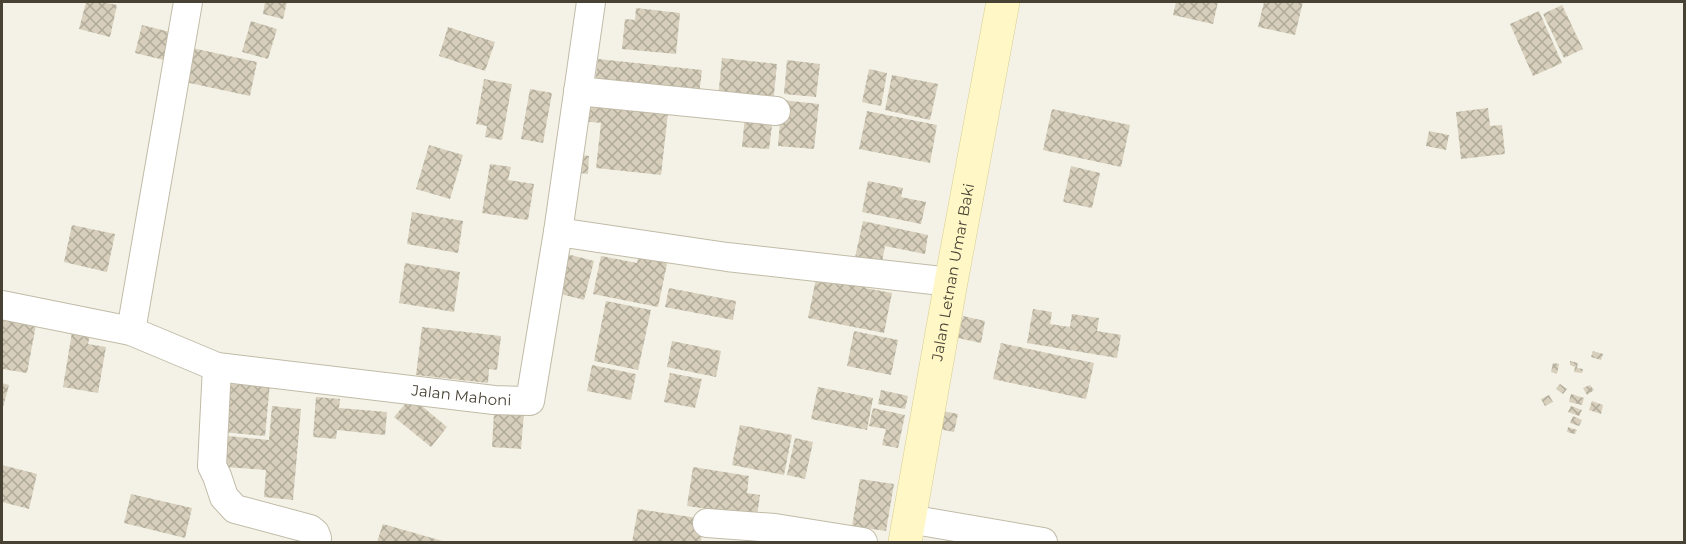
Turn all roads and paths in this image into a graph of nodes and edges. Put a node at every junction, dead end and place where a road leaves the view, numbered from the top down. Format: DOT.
graph roads {
  1 [pos="188,2"];
  2 [pos="591,2"];
  3 [pos="1003,2"];
  4 [pos="578,91"];
  5 [pos="776,111"];
  6 [pos="558,232"];
  7 [pos="951,282"];
  8 [pos="2,305"];
  9 [pos="131,331"];
  10 [pos="217,367"];
  11 [pos="707,523"];
  12 [pos="907,531"];
  13 [pos="315,543"];
  14 [pos="863,543"];
  15 [pos="1043,543"];
  1 -- 9 [label="street"];
  2 -- 4 [label="street, Jalan Mahoni"];
  3 -- 7 [label="street, Jalan Letnan Umar Baki"];
  4 -- 5 [label="street"];
  4 -- 6 [label="street, Jalan Mahoni"];
  6 -- 7 [label="street"];
  6 -- 10 [label="street, Jalan Mahoni"];
  7 -- 12 [label="street, Jalan Letnan Umar Baki"];
  8 -- 9 [label="street, Jalan Mahoni"];
  9 -- 10 [label="street, Jalan Mahoni"];
  10 -- 13 [label="street"];
  11 -- 14 [label="street"];
  12 -- 15 [label="street"];
}
